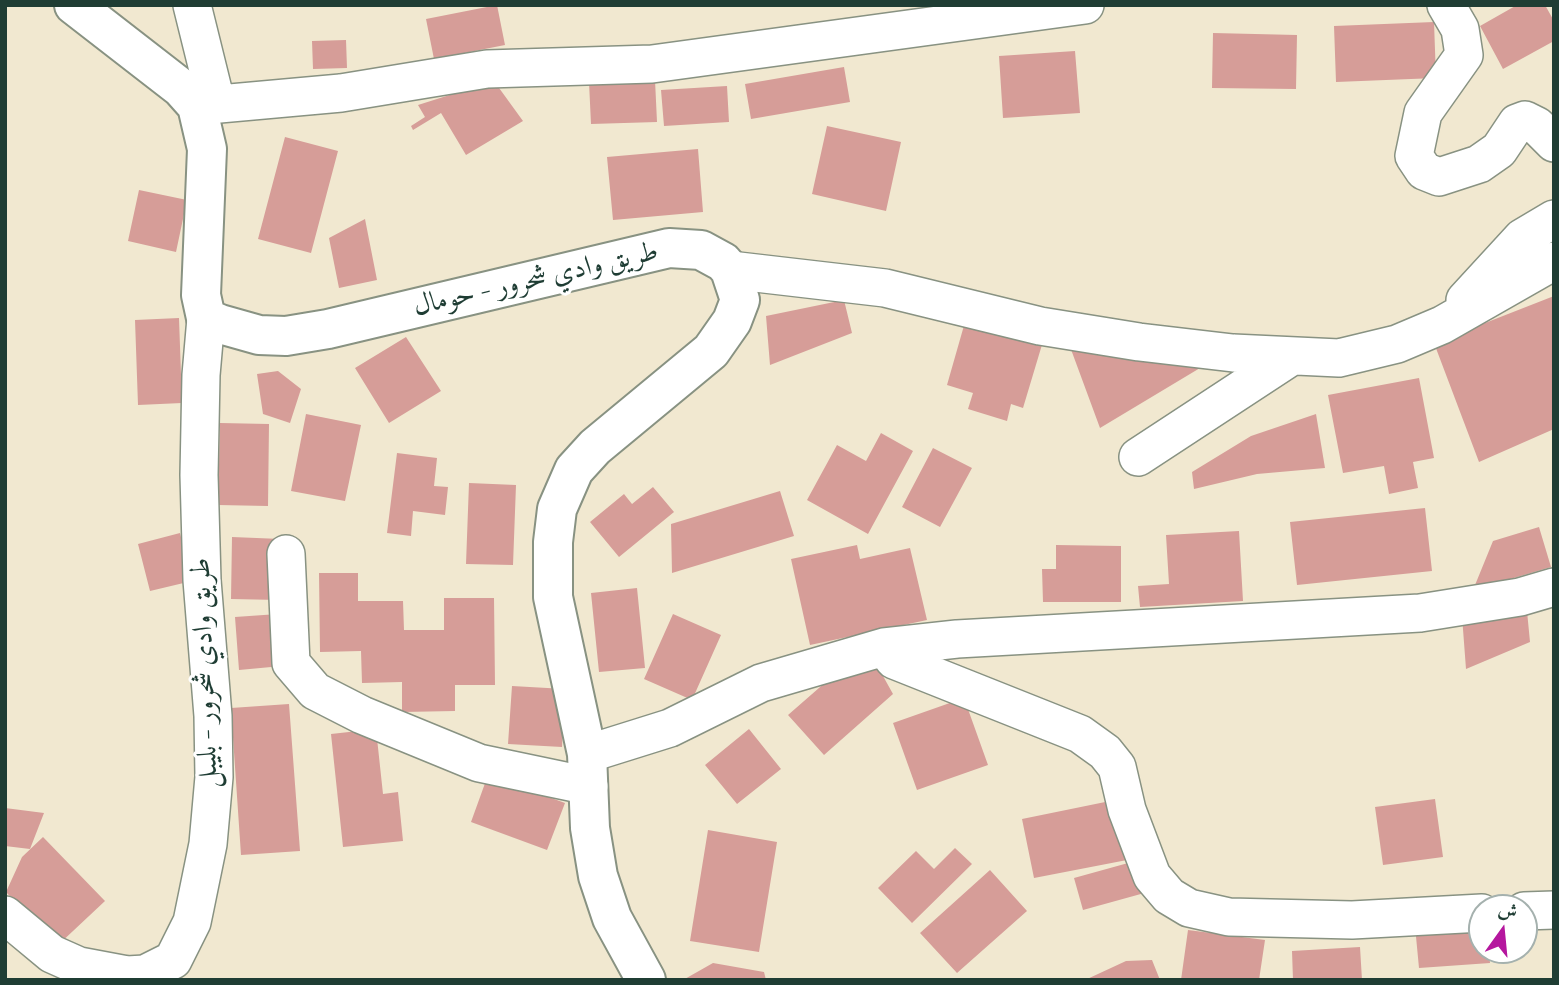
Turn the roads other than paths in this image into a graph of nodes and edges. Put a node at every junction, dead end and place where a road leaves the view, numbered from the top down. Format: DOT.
graph roads {
  1 [pos="74,5"];
  2 [pos="192,5"];
  3 [pos="1085,5"];
  4 [pos="1446,5"];
  5 [pos="207,104"];
  6 [pos="1554,143"];
  7 [pos="1554,219"];
  8 [pos="1554,261"];
  9 [pos="730,270"];
  10 [pos="206,318"];
  11 [pos="1442,325"];
  12 [pos="1289,358"];
  13 [pos="1138,457"];
  14 [pos="286,554"];
  15 [pos="1554,587"];
  16 [pos="884,648"];
  17 [pos="588,770"];
  18 [pos="1468,914"];
  19 [pos="5,915"];
  20 [pos="176,970"];
  21 [pos="646,980"];
  1 -- 5 [label="main road"];
  2 -- 5 [label="street"];
  3 -- 5 [label="street"];
  4 -- 6 [label="street"];
  5 -- 10 [label="main road"];
  7 -- 11 [label="street"];
  8 -- 11 [label="street"];
  9 -- 10 [label="main road, طريق وادي شحرور - حومال"];
  9 -- 12 [label="street"];
  9 -- 17 [label="main road"];
  10 -- 20 [label="street, طريق وادي شحرور - بليبل"];
  11 -- 12 [label="street"];
  12 -- 13 [label="street"];
  14 -- 17 [label="street"];
  15 -- 16 [label="street"];
  16 -- 17 [label="street"];
  16 -- 18 [label="street"];
  17 -- 21 [label="main road"];
  19 -- 20 [label="street, طريق وادي شحرور - بليبل"];
}
